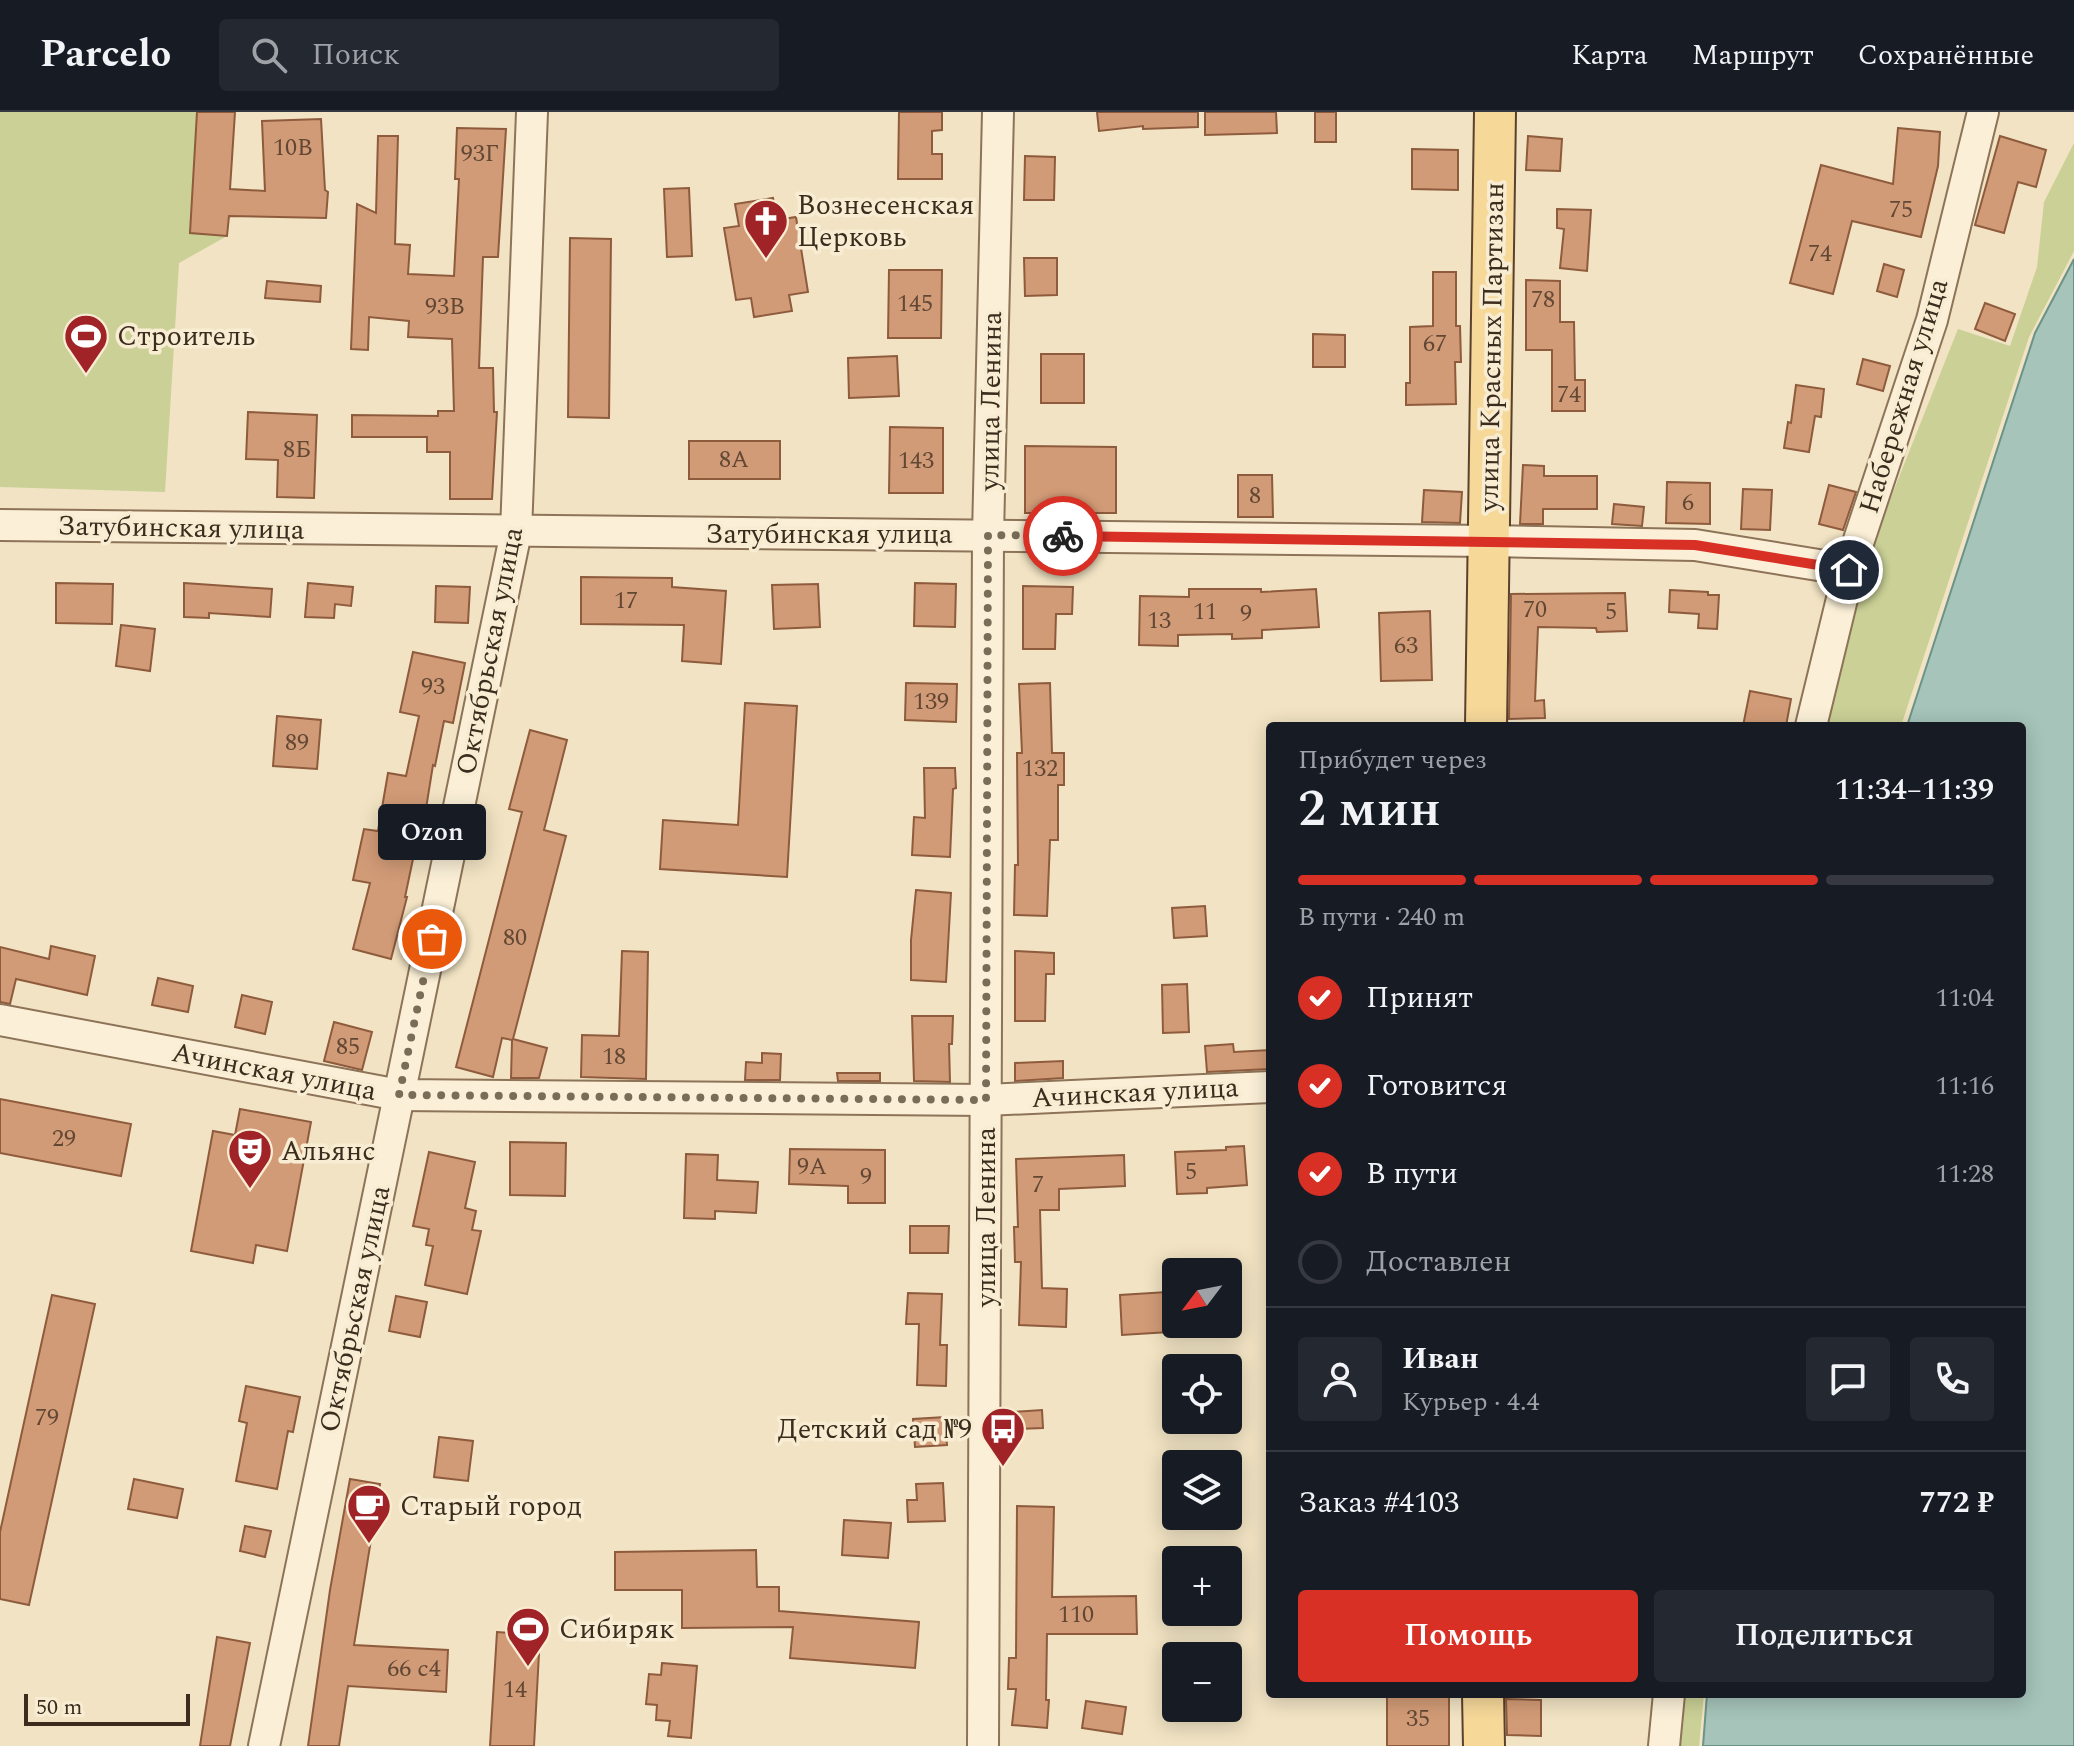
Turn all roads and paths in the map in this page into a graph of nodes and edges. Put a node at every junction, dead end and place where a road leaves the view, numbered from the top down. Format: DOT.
graph roads {
  1 [pos="532,112"];
  2 [pos="998,112"];
  3 [pos="1495,112"];
  4 [pos="1983,112"];
  5 [pos="0,525"];
  6 [pos="516,532"];
  7 [pos="988,535"];
  8 [pos="1490,541"];
  9 [pos="1849,570"];
  10 [pos="1486,722"];
  11 [pos="1812,722"];
  12 [pos="0,1020"];
  13 [pos="1266,1087"];
  14 [pos="399,1095"];
  15 [pos="986,1100"];
  16 [pos="1483,1698"];
  17 [pos="1669,1698"];
  18 [pos="264,1746"];
  19 [pos="983,1746"];
  20 [pos="1484,1746"];
  21 [pos="1664,1746"];
  1 -- 6 [label="street, Октябрьская улица"];
  2 -- 7 [label="street, улица Ленина"];
  3 -- 8 [label="main road, улица Красных Партизан"];
  4 -- 9 [label="street, Набережная улица"];
  5 -- 6 [label="street, Затубинская улица"];
  6 -- 7 [label="street, Затубинская улица"];
  6 -- 14 [label="street, Октябрьская улица"];
  7 -- 8 [label="street, Затубинская улица"];
  7 -- 15 [label="street, улица Ленина"];
  8 -- 9 [label="street, Затубинская улица"];
  8 -- 10 [label="main road, улица Красных Партизан"];
  9 -- 11 [label="street, Набережная улица"];
  12 -- 14 [label="street, Ачинская улица"];
  13 -- 15 [label="street, Ачинская улица"];
  14 -- 15 [label="street, Ачинская улица"];
  14 -- 18 [label="street, Октябрьская улица"];
  15 -- 19 [label="street, улица Ленина"];
  16 -- 20 [label="main road"];
  17 -- 21 [label="street"];
}
